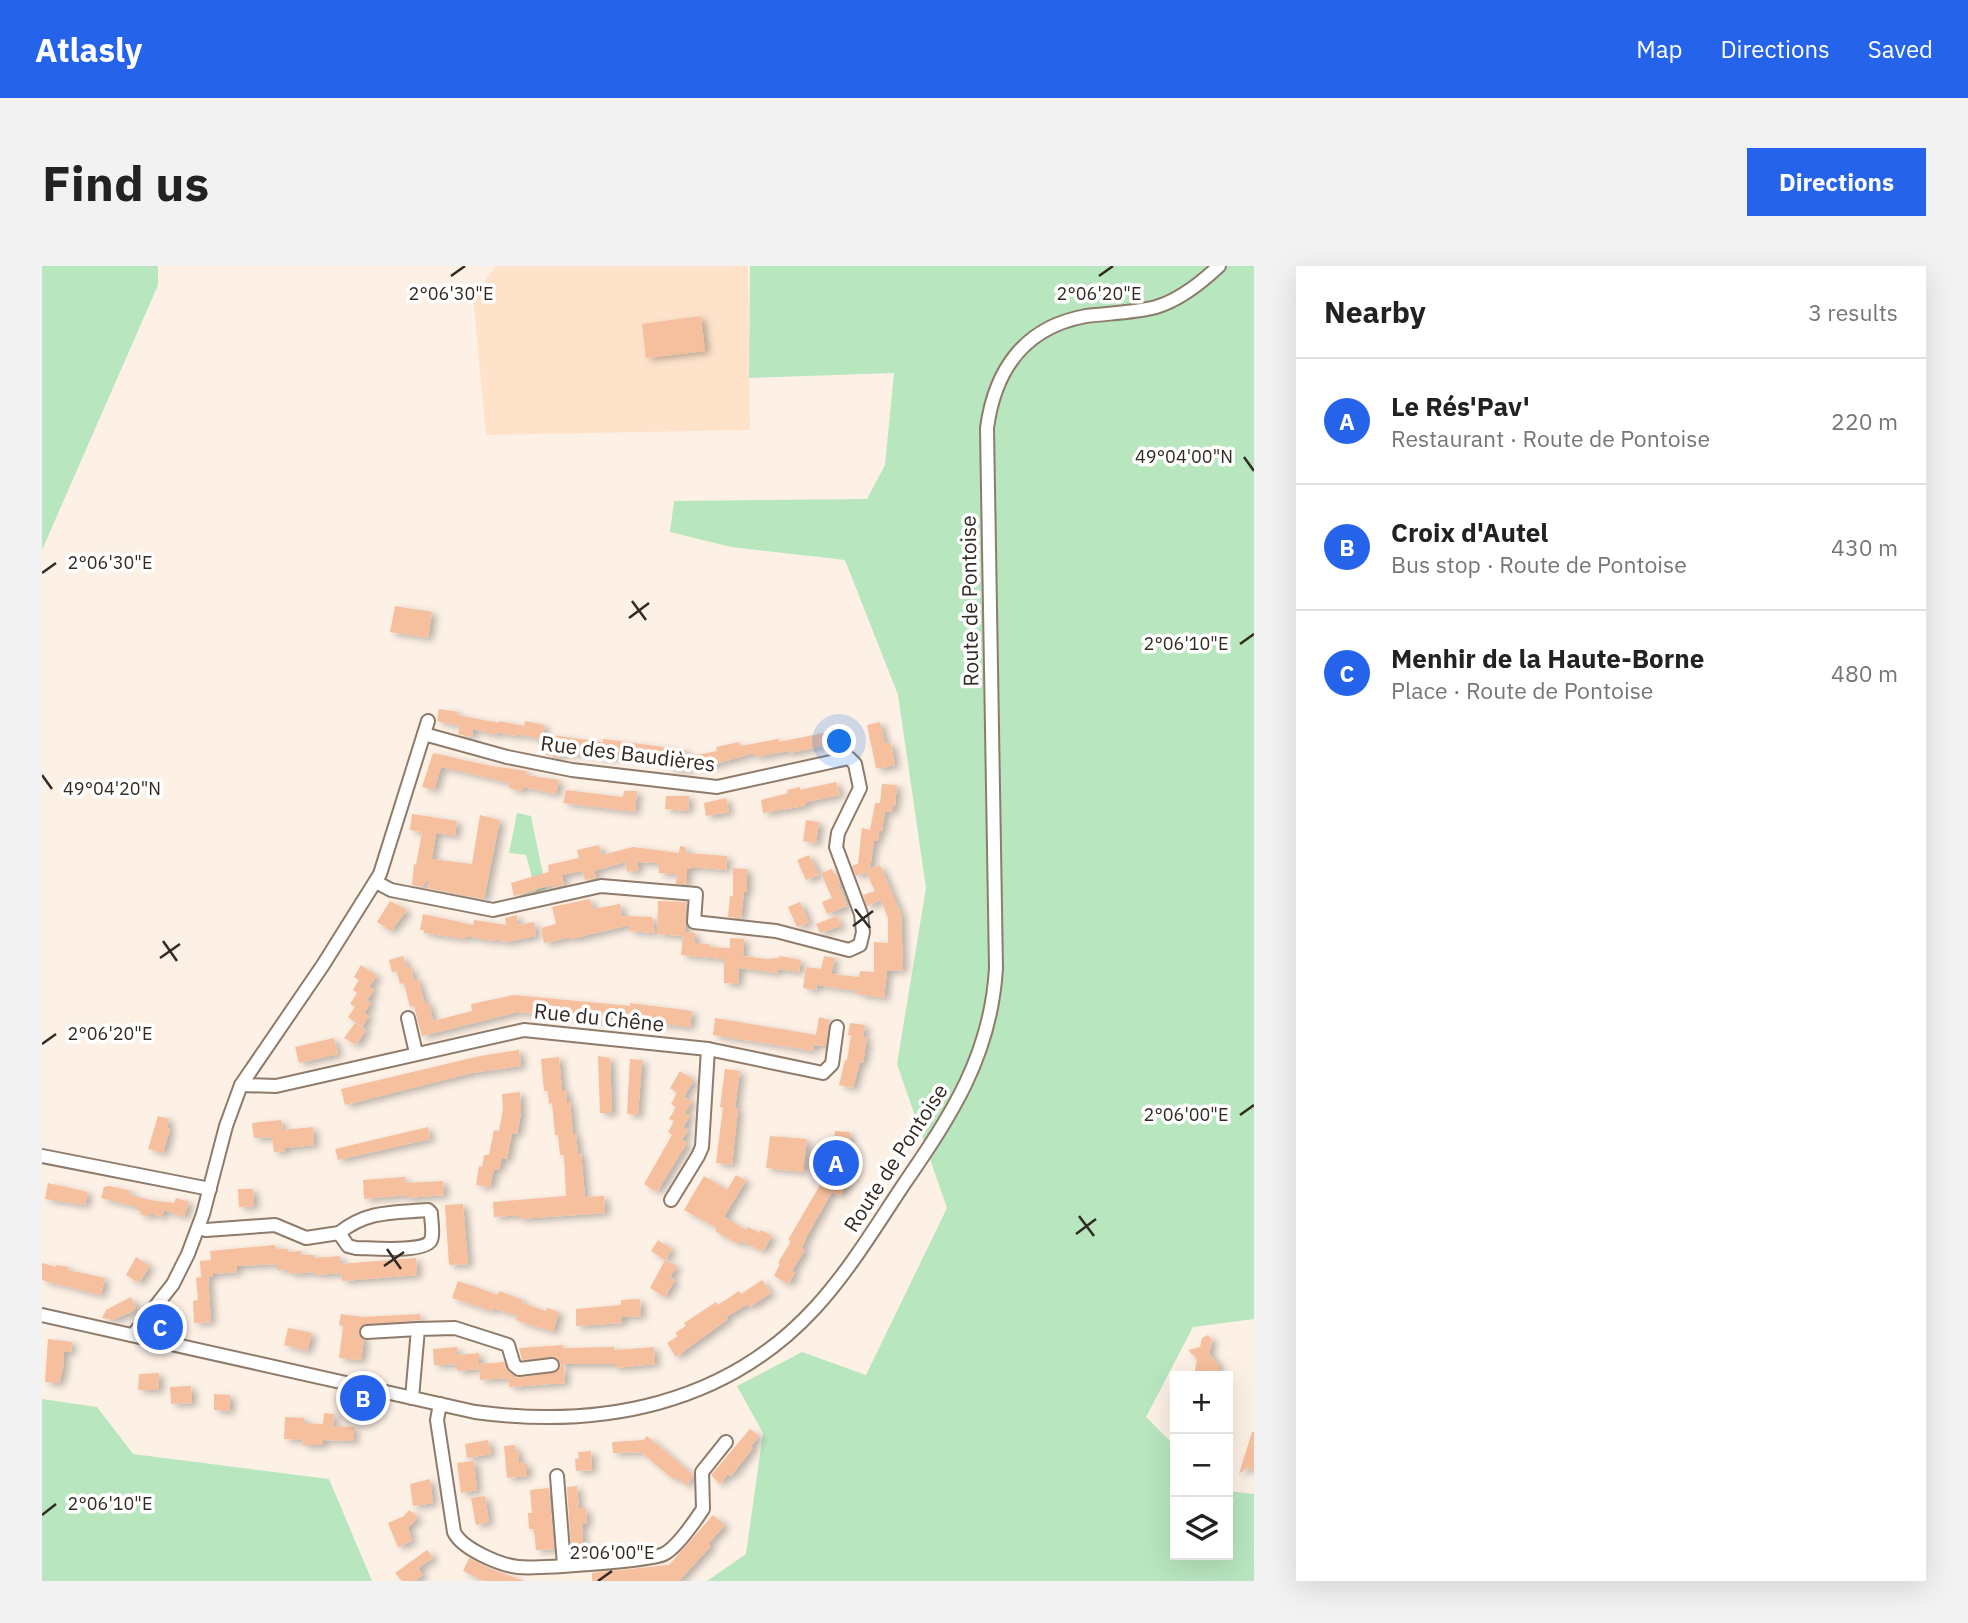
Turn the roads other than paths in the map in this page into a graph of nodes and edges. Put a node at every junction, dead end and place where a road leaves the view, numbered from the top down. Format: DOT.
graph roads {
  1 [pos="1219,266"];
  2 [pos="376,882"];
  3 [pos="408,1018"];
  4 [pos="837,1027"];
  5 [pos="708,1048"];
  6 [pos="416,1053"];
  7 [pos="241,1085"];
  8 [pos="42,1156"];
  9 [pos="210,1189"];
  10 [pos="671,1200"];
  11 [pos="199,1228"];
  12 [pos="339,1233"];
  13 [pos="42,1315"];
  14 [pos="418,1329"];
  15 [pos="367,1332"];
  16 [pos="133,1335"];
  17 [pos="552,1365"];
  18 [pos="412,1398"];
  19 [pos="440,1405"];
  20 [pos="726,1442"];
  21 [pos="557,1476"];
  22 [pos="564,1565"];
  1 -- 19 [label="street, Route de Pontoise"];
  2 -- 2 [label="street, Rue des Baudières"];
  2 -- 7 [label="street"];
  3 -- 6 [label="street"];
  4 -- 5 [label="street, Rue du Chêne"];
  5 -- 6 [label="street, Rue du Chêne"];
  5 -- 10 [label="street"];
  6 -- 7 [label="street, Rue du Chêne"];
  7 -- 9 [label="street"];
  8 -- 9 [label="street"];
  9 -- 11 [label="street"];
  11 -- 12 [label="street"];
  11 -- 16 [label="street"];
  12 -- 12 [label="street"];
  13 -- 16 [label="street, Route de Pontoise"];
  14 -- 15 [label="street"];
  14 -- 17 [label="street"];
  14 -- 18 [label="street"];
  16 -- 18 [label="street, Route de Pontoise"];
  18 -- 19 [label="street, Route de Pontoise"];
  19 -- 22 [label="street"];
  20 -- 22 [label="street"];
  21 -- 22 [label="street"];
}
